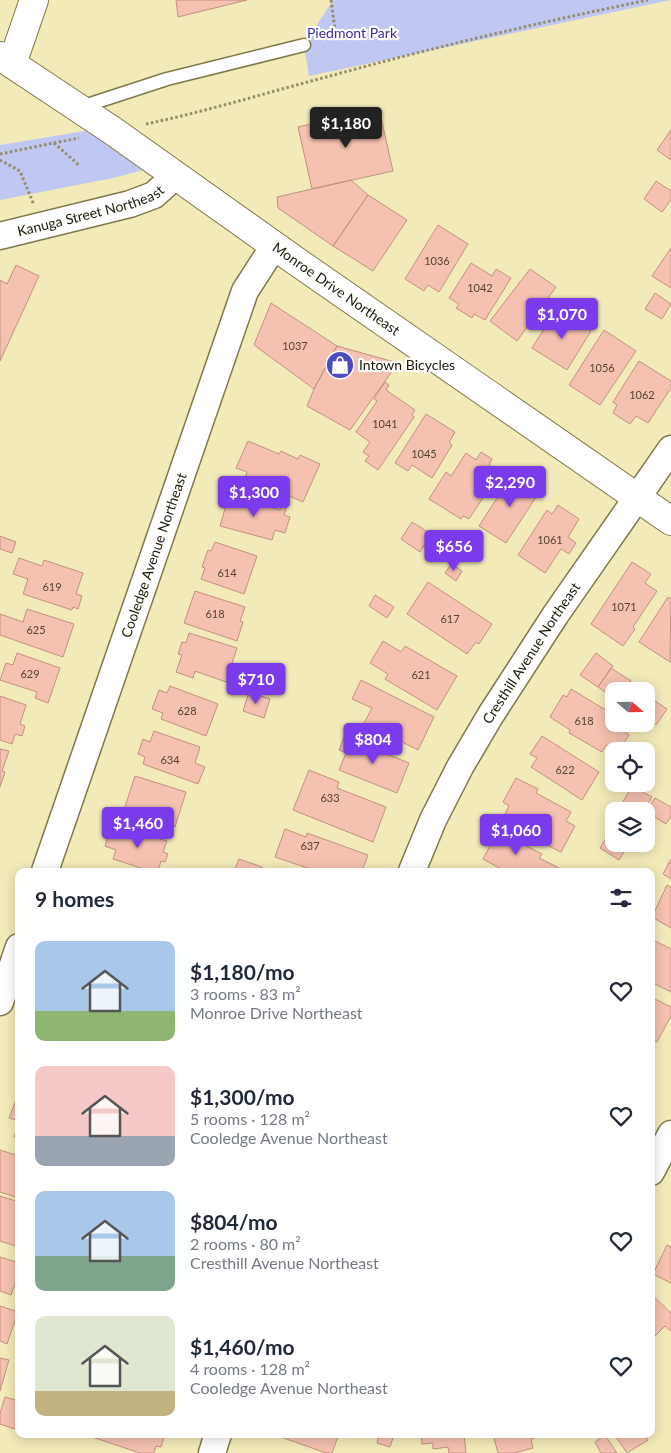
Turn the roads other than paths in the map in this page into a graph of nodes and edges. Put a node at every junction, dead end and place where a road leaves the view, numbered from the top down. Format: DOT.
graph roads {
  1 [pos="34,0"];
  2 [pos="304,45"];
  3 [pos="6,60"];
  4 [pos="78,108"];
  5 [pos="176,176"];
  6 [pos="0,236"];
  7 [pos="274,246"];
  8 [pos="671,449"];
  9 [pos="637,498"];
  10 [pos="671,521"];
  11 [pos="46,868"];
  12 [pos="413,868"];
  13 [pos="11,953"];
  14 [pos="0,1002"];
  15 [pos="671,1134"];
  16 [pos="655,1164"];
  17 [pos="217,1438"];
  18 [pos="212,1453"];
  1 -- 3 [label="main road"];
  2 -- 4 [label="lane"];
  3 -- 4 [label="main road, Monroe Drive Northeast"];
  4 -- 5 [label="main road, Monroe Drive Northeast"];
  5 -- 6 [label="street, Kanuga Street Northeast"];
  5 -- 7 [label="main road, Monroe Drive Northeast"];
  7 -- 9 [label="main road, Monroe Drive Northeast"];
  7 -- 11 [label="street, Cooledge Avenue Northeast"];
  8 -- 9 [label="street, Cresthill Avenue Northeast"];
  9 -- 10 [label="main road, Monroe Drive Northeast"];
  9 -- 12 [label="street, Cresthill Avenue Northeast"];
  13 -- 14 [label="street"];
  15 -- 16 [label="street"];
  17 -- 18 [label="street"];
}
